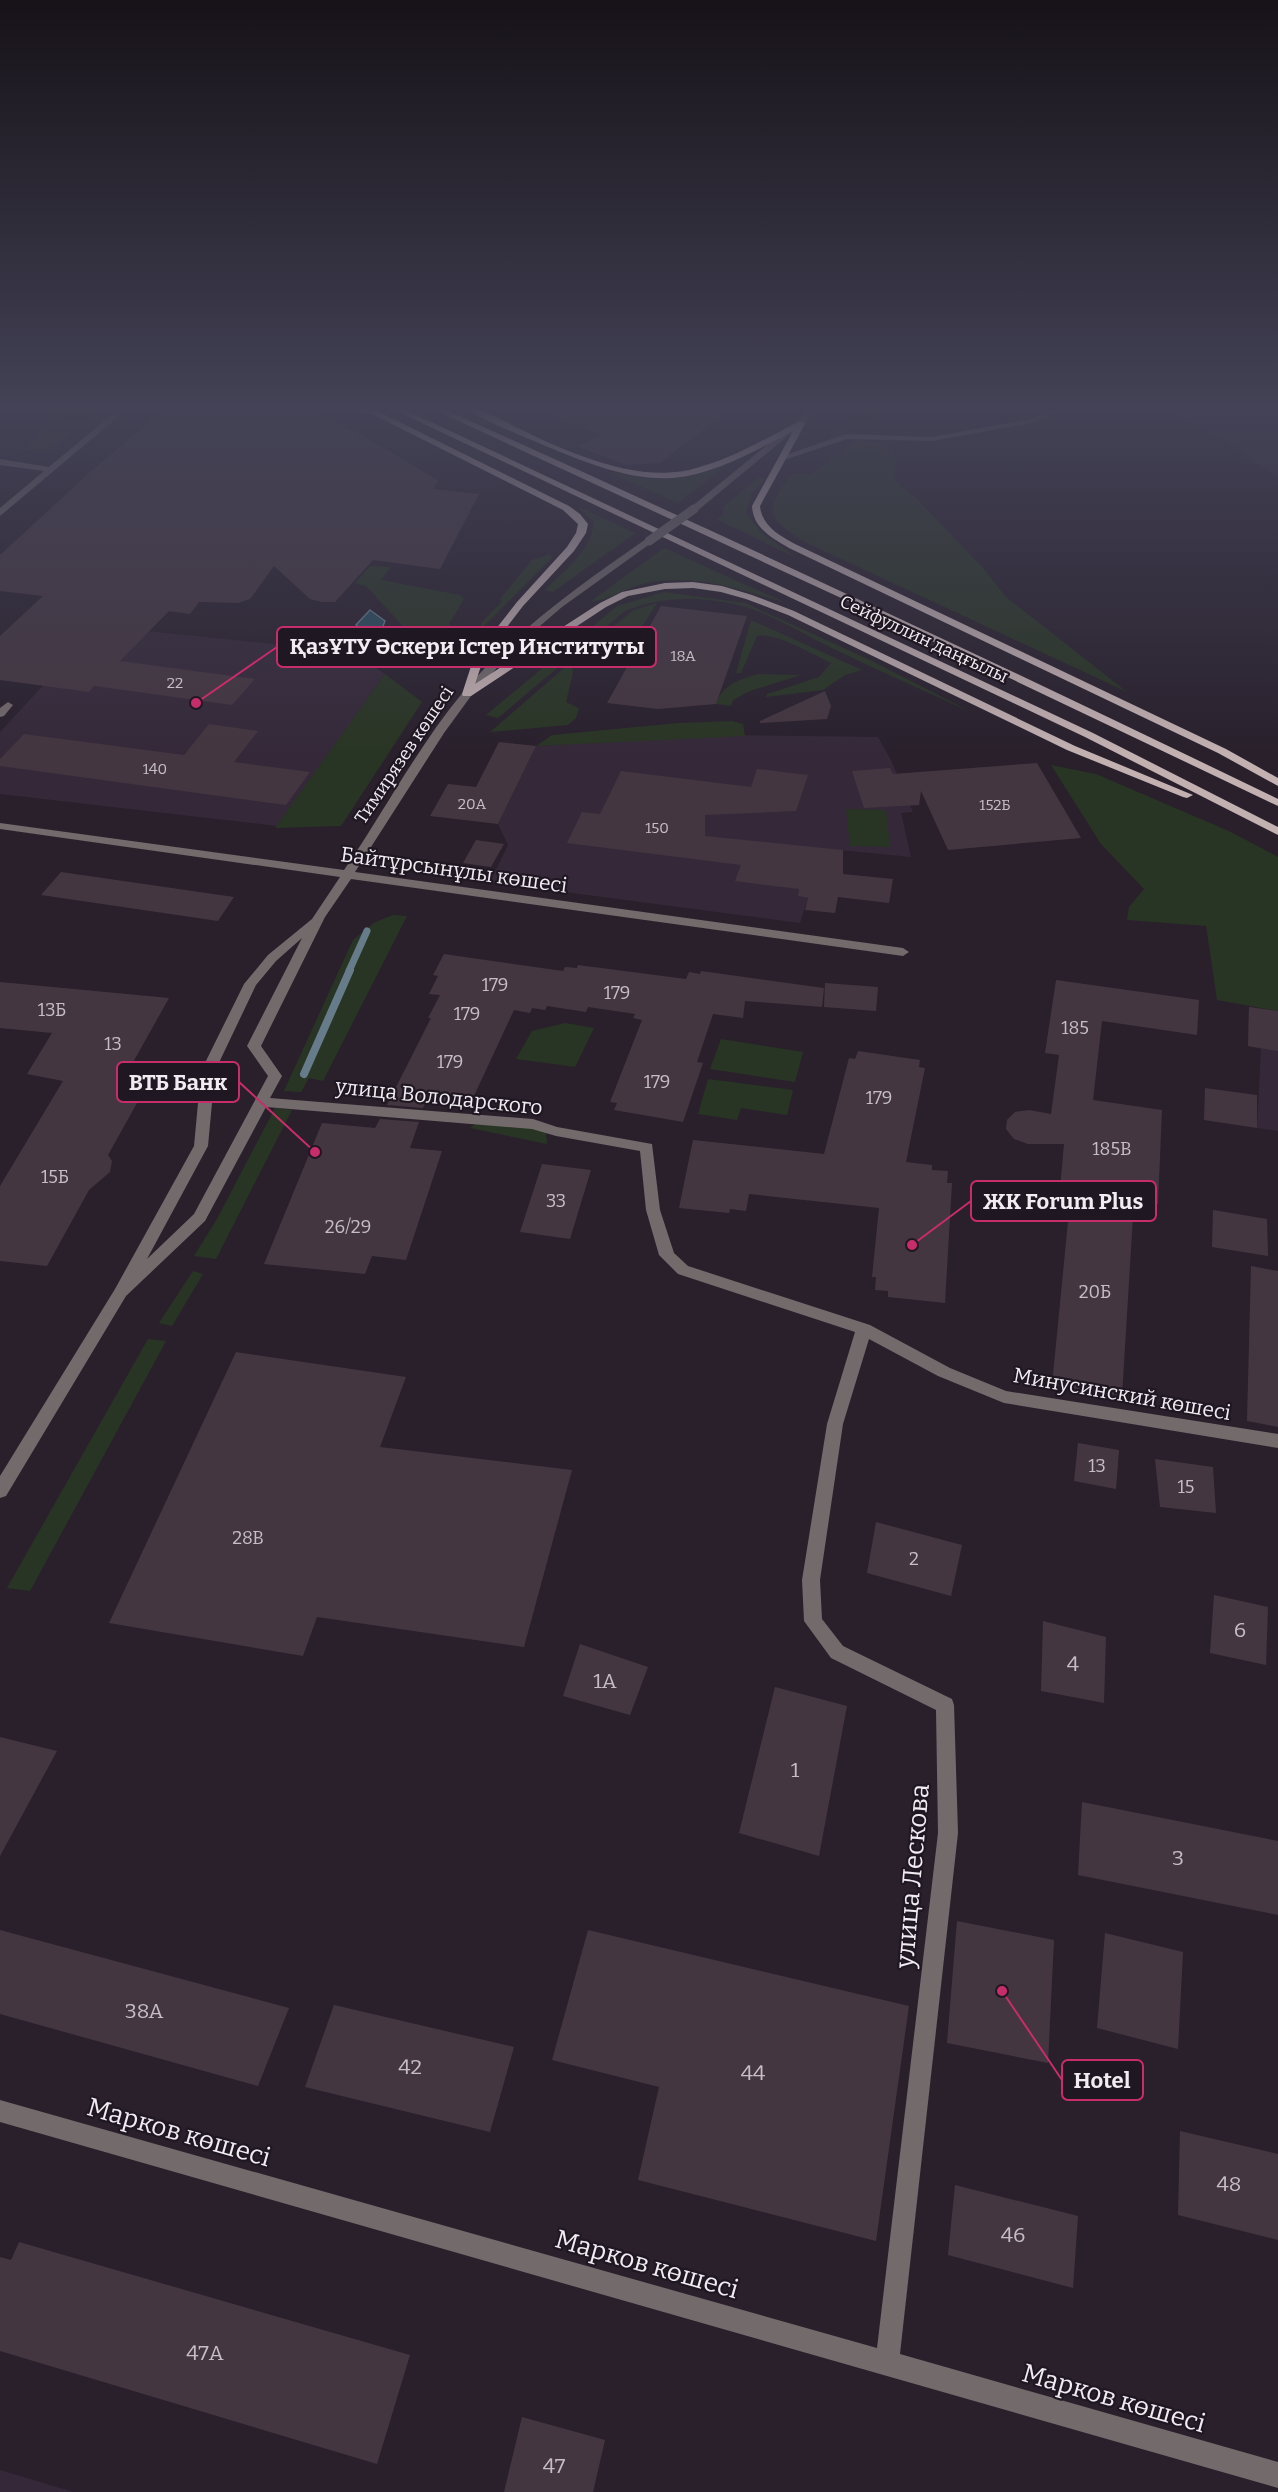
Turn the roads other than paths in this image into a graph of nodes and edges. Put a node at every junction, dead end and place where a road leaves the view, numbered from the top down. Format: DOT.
graph roads {
  1 [pos="581,522"];
  2 [pos="637,522"];
  3 [pos="675,522"];
  4 [pos="688,522"];
  5 [pos="760,522"];
  6 [pos="467,694"];
  7 [pos="8,705"];
  8 [pos="0,714"];
  9 [pos="1278,783"];
  10 [pos="1278,803"];
  11 [pos="0,826"];
  12 [pos="1278,832"];
  13 [pos="347,876"];
  14 [pos="319,917"];
  15 [pos="903,952"];
  16 [pos="262,1102"];
  17 [pos="647,1147"];
  18 [pos="121,1292"];
  19 [pos="864,1329"];
  20 [pos="1278,1441"];
  21 [pos="0,1491"];
  22 [pos="0,2111"];
  23 [pos="886,2362"];
  24 [pos="1278,2475"];
  1 -- 6 [label="main road"];
  2 -- 12 [label="main road, Сейфуллин даңғылы"];
  3 -- 6 [label="street, Тимирязев көшесі, bridge"];
  4 -- 10 [label="main road, Сейфуллин даңғылы"];
  5 -- 9 [label="main road"];
  6 -- 12 [label="main road"];
  6 -- 13 [label="street, Тимирязев көшесі"];
  7 -- 8 [label="street"];
  11 -- 13 [label="street, Байтұрсынұлы көшесі"];
  13 -- 14 [label="street, Тимирязев көшесі"];
  13 -- 15 [label="street, Байтұрсынұлы көшесі"];
  14 -- 16 [label="street, Тимирязев көшесі"];
  14 -- 18 [label="street, Тимирязев көшесі"];
  16 -- 17 [label="street, улица Володарского"];
  16 -- 18 [label="street, Тимирязев көшесі"];
  17 -- 19 [label="street, Минусинский көшесі"];
  18 -- 21 [label="street, Тимирязев көшесі"];
  19 -- 20 [label="street, Минусинский көшесі"];
  19 -- 23 [label="street, улица Лескова"];
  22 -- 23 [label="street, Марков көшесі"];
  23 -- 24 [label="street, Марков көшесі"];
}
